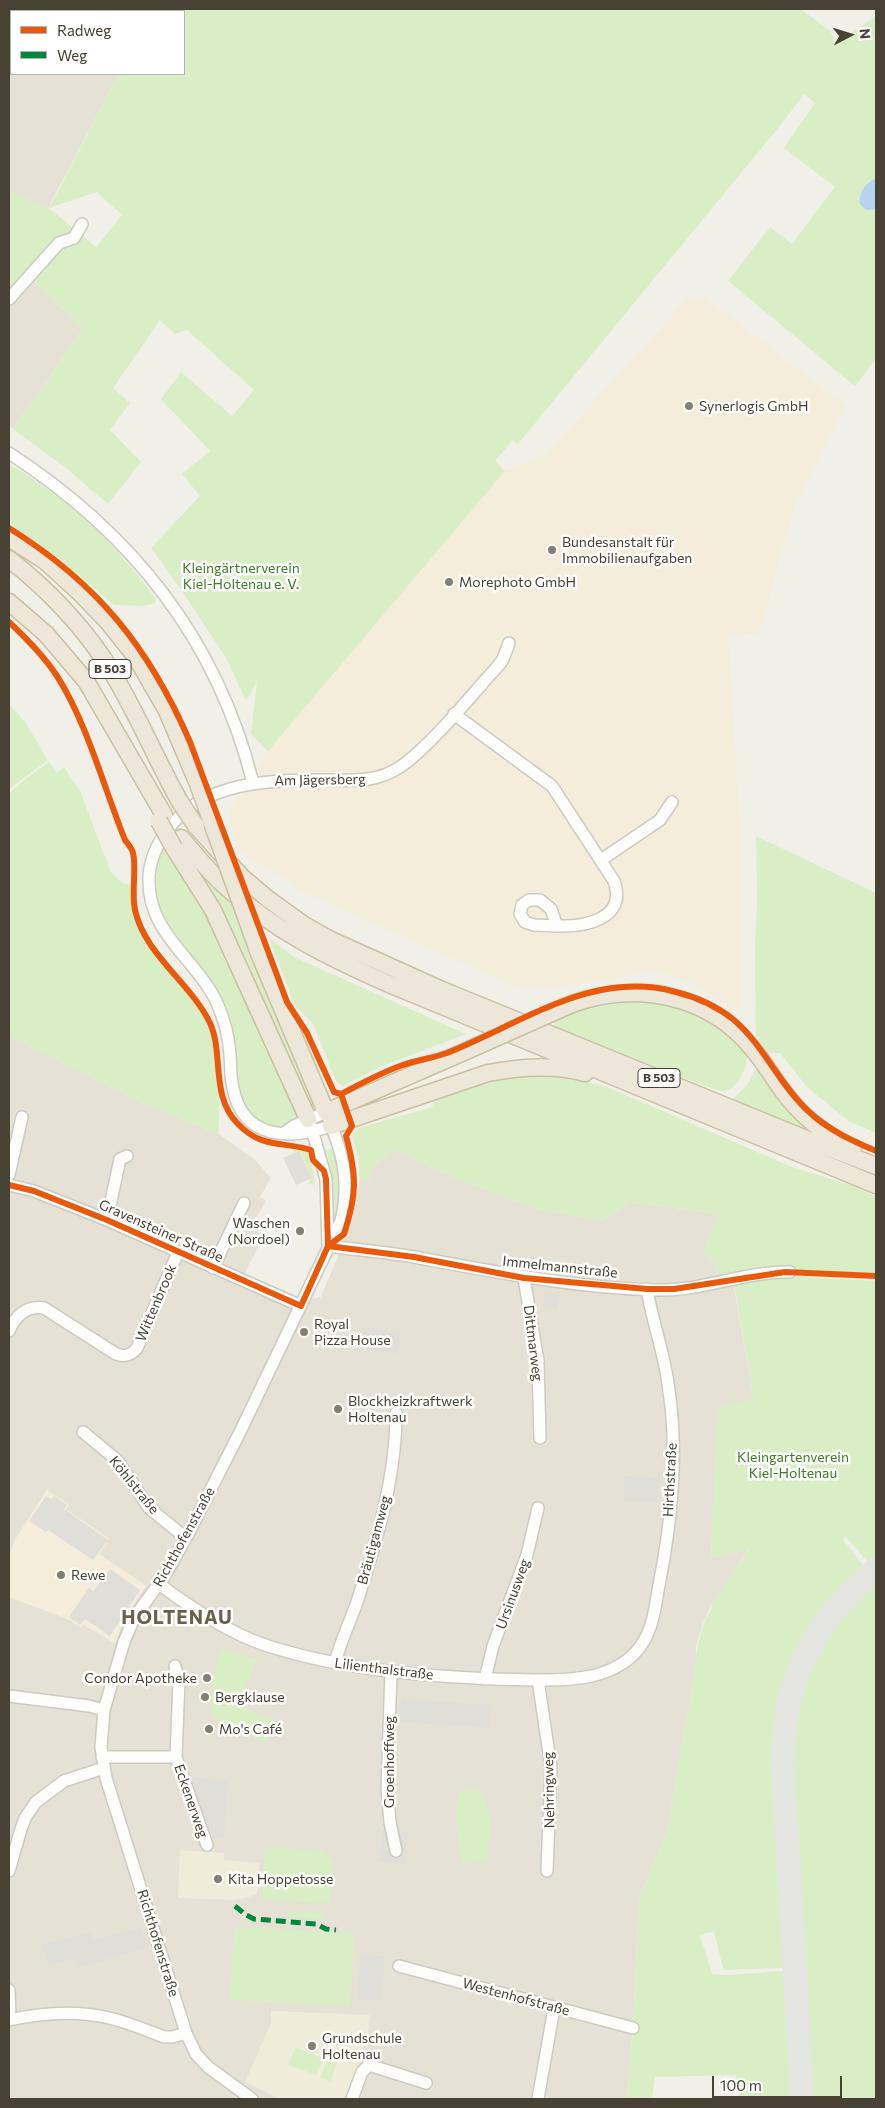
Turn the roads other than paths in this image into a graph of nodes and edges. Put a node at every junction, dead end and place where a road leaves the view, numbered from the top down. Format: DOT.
graph roads {
  1 [pos="82,224"];
  2 [pos="9,299"];
  3 [pos="9,453"];
  4 [pos="9,538"];
  5 [pos="9,559"];
  6 [pos="9,602"];
  7 [pos="509,643"];
  8 [pos="454,714"];
  9 [pos="253,783"];
  10 [pos="672,802"];
  11 [pos="178,843"];
  12 [pos="601,860"];
  13 [pos="557,926"];
  14 [pos="638,1087"];
  15 [pos="22,1117"];
  16 [pos="329,1119"];
  17 [pos="311,1126"];
  18 [pos="126,1156"];
  19 [pos="876,1164"];
  20 [pos="9,1175"];
  21 [pos="9,1185"];
  22 [pos="876,1185"];
  23 [pos="244,1203"];
  24 [pos="107,1220"];
  25 [pos="328,1246"];
  26 [pos="178,1252"];
  27 [pos="213,1268"];
  28 [pos="790,1272"];
  29 [pos="524,1278"];
  30 [pos="647,1290"];
  31 [pos="301,1306"];
  32 [pos="9,1331"];
  33 [pos="396,1414"];
  34 [pos="83,1432"];
  35 [pos="540,1438"];
  36 [pos="538,1508"];
  37 [pos="186,1538"];
  38 [pos="159,1584"];
  39 [pos="336,1663"];
  40 [pos="624,1663"];
  41 [pos="175,1666"];
  42 [pos="391,1672"];
  43 [pos="485,1679"];
  44 [pos="538,1680"];
  45 [pos="9,1696"];
  46 [pos="104,1710"];
  47 [pos="102,1757"];
  48 [pos="176,1757"];
  49 [pos="104,1768"];
  50 [pos="207,1845"];
  51 [pos="396,1851"];
  52 [pos="548,1870"];
  53 [pos="9,1871"];
  54 [pos="399,1966"];
  55 [pos="9,1990"];
  56 [pos="554,2008"];
  57 [pos="9,2020"];
  58 [pos="633,2028"];
  59 [pos="186,2033"];
  60 [pos="426,2083"];
  61 [pos="252,2099"];
  62 [pos="352,2099"];
  63 [pos="538,2099"];
  1 -- 2 [label="street"];
  3 -- 9 [label="street"];
  4 -- 16 [label="highway, bridge"];
  5 -- 19 [label="highway, B 503, bridge"];
  6 -- 11 [label="highway, B 503"];
  7 -- 8 [label="street, Am Jägersberg"];
  8 -- 9 [label="street, Am Jägersberg"];
  8 -- 12 [label="street"];
  9 -- 17 [label="street, Am Jägersberg"];
  10 -- 12 [label="street"];
  11 -- 14 [label="highway, B 503"];
  11 -- 17 [label="highway"];
  12 -- 13 [label="street"];
  14 -- 16 [label="highway"];
  14 -- 22 [label="highway, B 503"];
  15 -- 20 [label="street"];
  16 -- 17 [label="street"];
  16 -- 19 [label="highway, bridge"];
  16 -- 25 [label="street, Richthofenstraße"];
  17 -- 25 [label="street"];
  18 -- 24 [label="street, Gravensteiner Straße"];
  21 -- 24 [label="street, Gravensteiner Straße"];
  23 -- 27 [label="street, Gravensteiner Straße"];
  24 -- 26 [label="street, Gravensteiner Straße"];
  25 -- 29 [label="street, Immelmannstraße"];
  25 -- 31 [label="street, Richthofenstraße"];
  26 -- 27 [label="street, Gravensteiner Straße"];
  26 -- 32 [label="street, Wittenbrook"];
  27 -- 31 [label="street, Gravensteiner Straße"];
  28 -- 30 [label="street, Immelmannstraße"];
  29 -- 30 [label="street, Immelmannstraße"];
  29 -- 35 [label="street, Dittmarweg"];
  30 -- 40 [label="street, Hirthstraße"];
  31 -- 37 [label="street, Richthofenstraße"];
  33 -- 39 [label="street, Bräutigamweg"];
  34 -- 37 [label="street, Köhlstraße"];
  36 -- 43 [label="street, Ursinusweg"];
  37 -- 38 [label="street, Richthofenstraße"];
  38 -- 39 [label="street, Lilienthalstraße"];
  38 -- 46 [label="street, Richthofenstraße"];
  39 -- 42 [label="street, Lilienthalstraße"];
  40 -- 44 [label="street, Lilienthalstraße"];
  41 -- 48 [label="street, Eckenerweg"];
  42 -- 43 [label="street, Lilienthalstraße"];
  42 -- 51 [label="street, Groenhoffweg"];
  43 -- 44 [label="street, Lilienthalstraße"];
  44 -- 52 [label="street, Nehringweg"];
  45 -- 46 [label="street"];
  46 -- 47 [label="street, Richthofenstraße"];
  47 -- 48 [label="street, Eckenerweg"];
  47 -- 49 [label="street, Richthofenstraße"];
  48 -- 50 [label="street, Eckenerweg"];
  49 -- 53 [label="street"];
  49 -- 59 [label="street, Richthofenstraße"];
  54 -- 56 [label="street, Westenhofstraße"];
  55 -- 57 [label="street"];
  56 -- 58 [label="street, Westenhofstraße"];
  56 -- 63 [label="street"];
  57 -- 59 [label="street"];
  59 -- 61 [label="street, Richthofenstraße"];
  60 -- 62 [label="street"];
}
